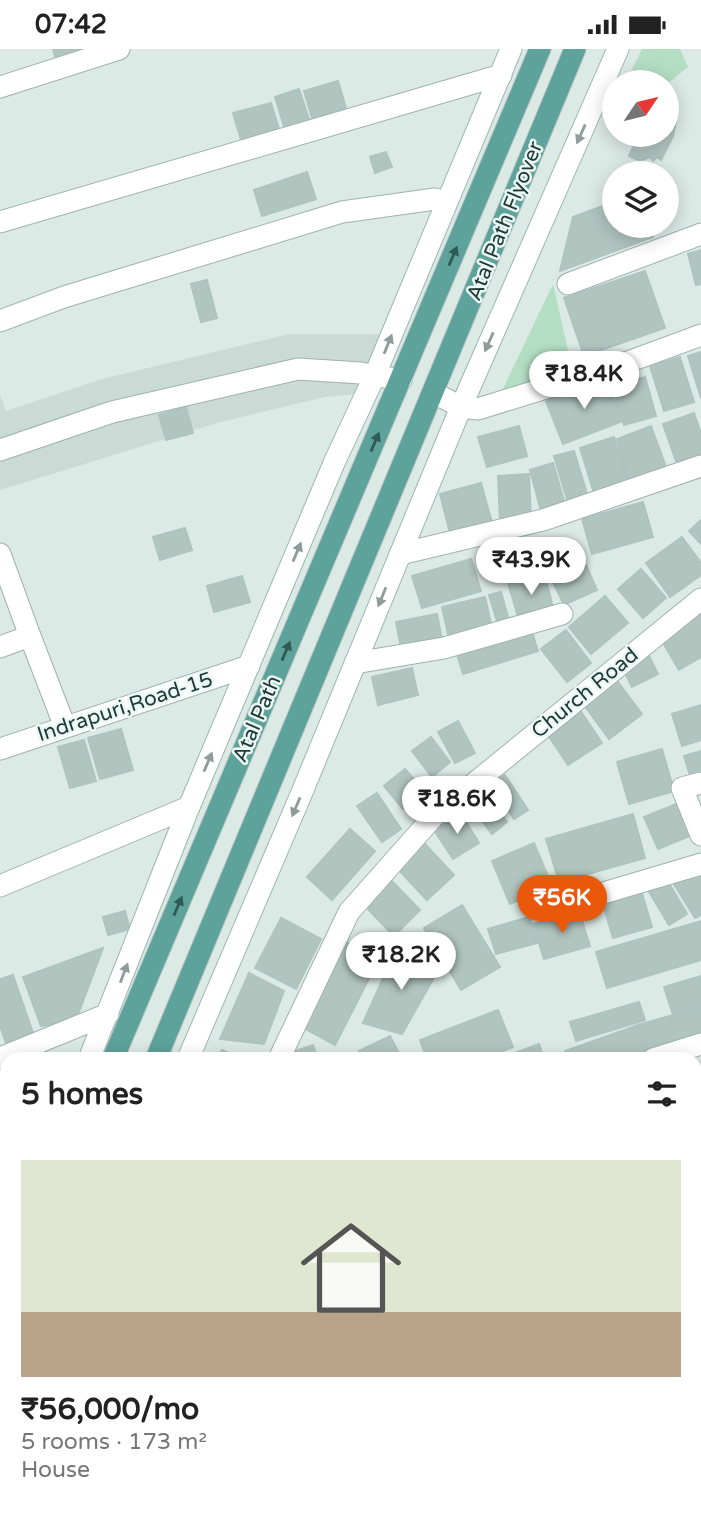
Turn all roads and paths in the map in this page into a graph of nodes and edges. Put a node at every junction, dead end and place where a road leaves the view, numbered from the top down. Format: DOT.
graph roads {
  1 [pos="119,49"];
  2 [pos="510,49"];
  3 [pos="540,49"];
  4 [pos="575,49"];
  5 [pos="618,49"];
  6 [pos="500,75"];
  7 [pos="0,87"];
  8 [pos="446,202"];
  9 [pos="0,222"];
  10 [pos="701,234"];
  11 [pos="568,284"];
  12 [pos="0,321"];
  13 [pos="701,335"];
  14 [pos="374,377"];
  15 [pos="401,380"];
  16 [pos="434,393"];
  17 [pos="460,407"];
  18 [pos="0,450"];
  19 [pos="701,466"];
  20 [pos="0,554"];
  21 [pos="400,554"];
  22 [pos="701,599"];
  23 [pos="562,614"];
  24 [pos="30,636"];
  25 [pos="0,647"];
  26 [pos="355,663"];
  27 [pos="249,666"];
  28 [pos="65,727"];
  29 [pos="0,749"];
  30 [pos="701,783"];
  31 [pos="189,807"];
  32 [pos="701,835"];
  33 [pos="701,864"];
  34 [pos="0,886"];
  35 [pos="573,902"];
  36 [pos="108,1014"];
  37 [pos="701,1044"];
  38 [pos="15,1052"];
  39 [pos="92,1052"];
  40 [pos="116,1052"];
  41 [pos="159,1052"];
  42 [pos="191,1052"];
  43 [pos="282,1052"];
  44 [pos="675,1052"];
  1 -- 7 [label="street"];
  2 -- 6 [label="street"];
  15 -- 3 [label="main road, Atal Path Flyover, one-way"];
  4 -- 16 [label="main road, Atal Path Flyover"];
  5 -- 17 [label="street, one-way"];
  6 -- 8 [label="street"];
  6 -- 9 [label="street"];
  8 -- 12 [label="street"];
  14 -- 8 [label="street, one-way"];
  10 -- 11 [label="street"];
  13 -- 17 [label="street"];
  14 -- 15 [label="street"];
  14 -- 18 [label="street"];
  27 -- 14 [label="street, one-way"];
  40 -- 15 [label="main road, Atal Path, one-way"];
  16 -- 17 [label="street"];
  16 -- 41 [label="main road, Atal Path"];
  17 -- 21 [label="street"];
  19 -- 21 [label="street"];
  20 -- 24 [label="street"];
  21 -- 26 [label="street, one-way"];
  22 -- 43 [label="street, Church Road"];
  23 -- 26 [label="street"];
  24 -- 25 [label="street"];
  24 -- 28 [label="street"];
  26 -- 42 [label="street, one-way"];
  27 -- 28 [label="street, Indrapuri,Road-15"];
  31 -- 27 [label="street, one-way"];
  28 -- 29 [label="street, Indrapuri,Road-15"];
  30 -- 32 [label="street"];
  31 -- 34 [label="street"];
  36 -- 31 [label="street, one-way"];
  33 -- 35 [label="street"];
  36 -- 38 [label="street"];
  36 -- 39 [label="street"];
  37 -- 44 [label="street"];
}
